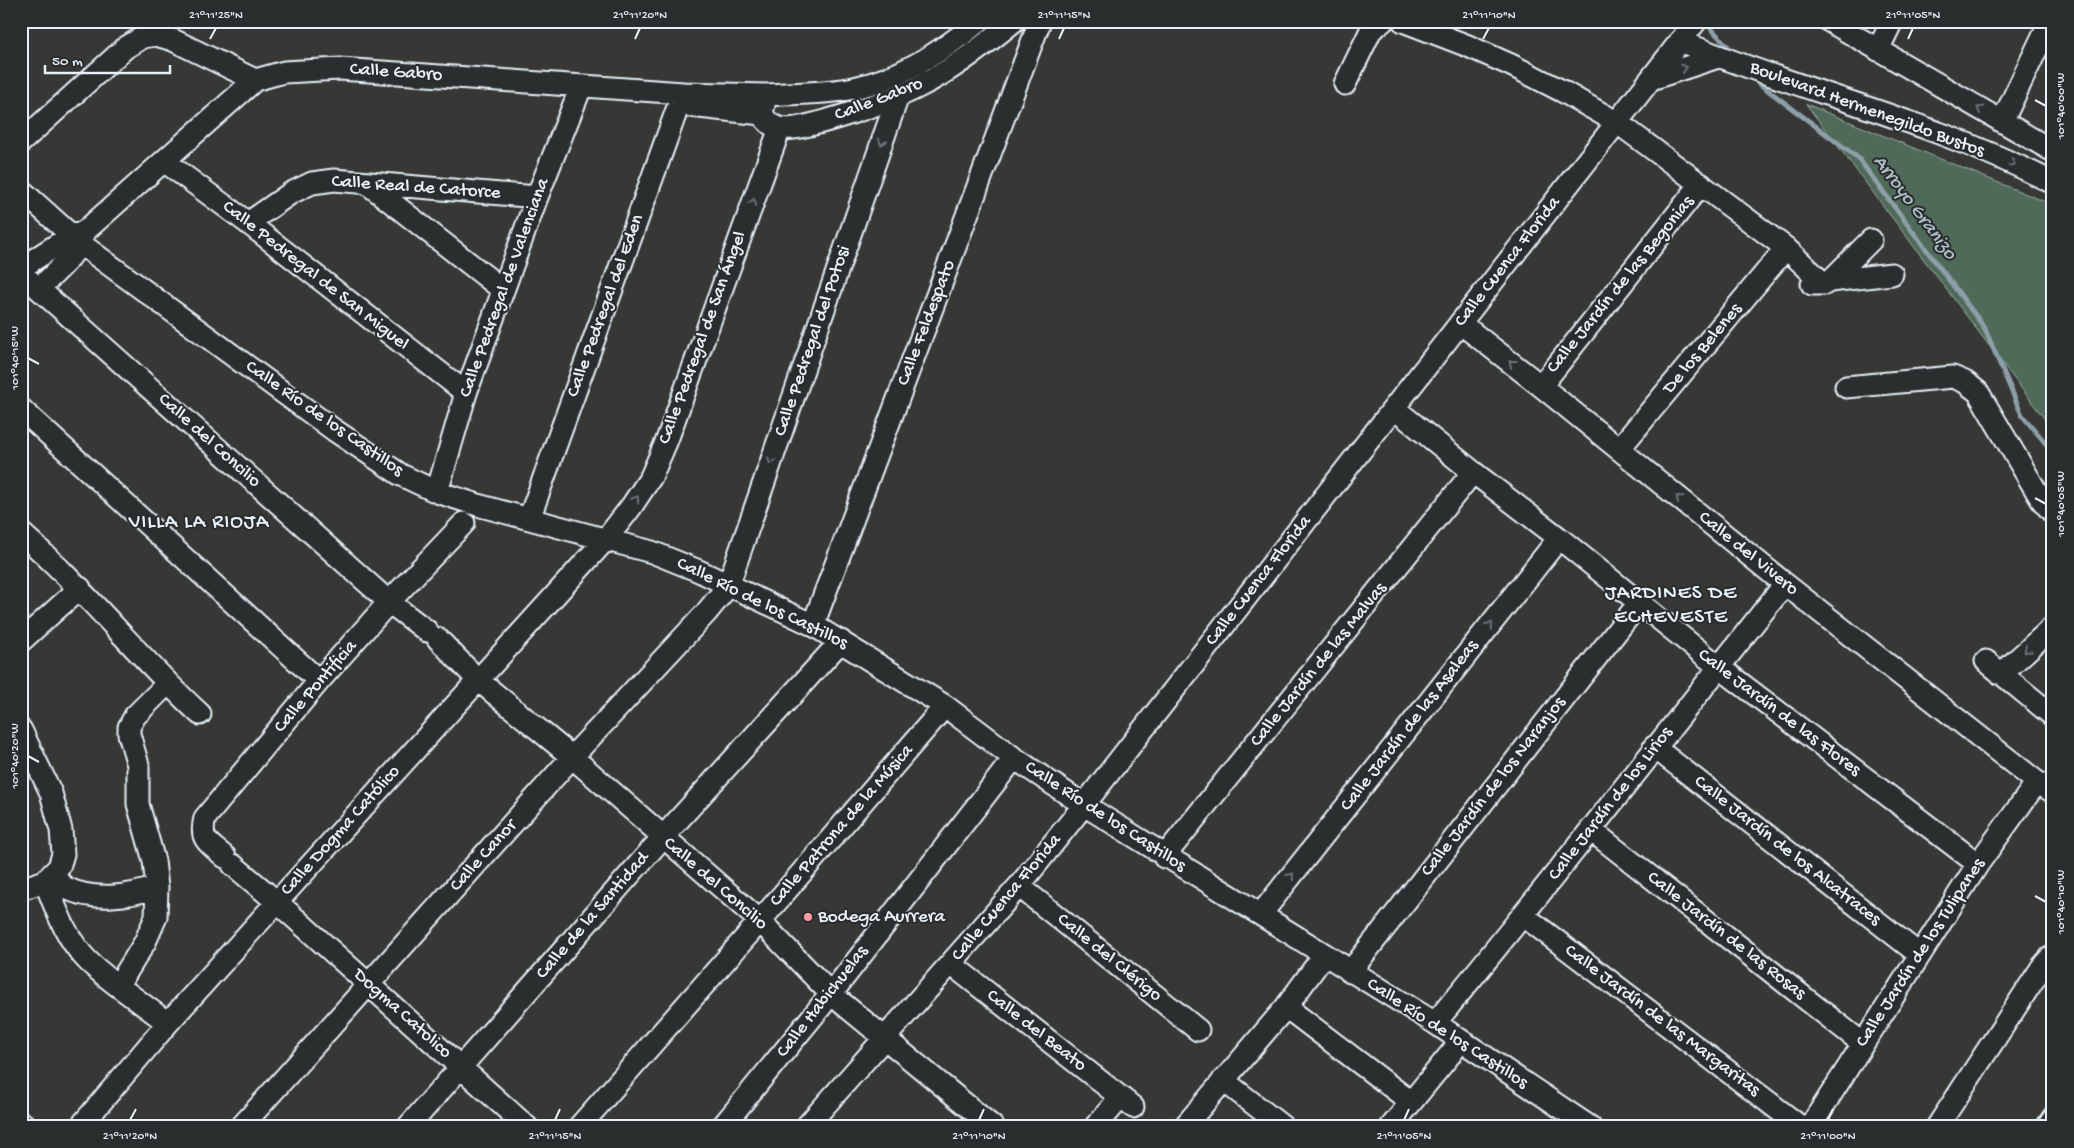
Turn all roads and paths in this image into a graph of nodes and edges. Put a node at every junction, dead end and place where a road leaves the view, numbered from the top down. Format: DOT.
graph roads {
  1 [pos="979,21"];
  2 [pos="1014,21"];
  3 [pos="1040,21"];
  4 [pos="1383,21"];
  5 [pos="1404,21"];
  6 [pos="1829,21"];
  7 [pos="1892,21"];
  8 [pos="2050,21"];
  9 [pos="1689,30"];
  10 [pos="1878,50"];
  11 [pos="1723,59"];
  12 [pos="1651,79"];
  13 [pos="255,80"];
  14 [pos="1345,84"];
  15 [pos="581,87"];
  16 [pos="898,96"];
  17 [pos="682,99"];
  18 [pos="764,104"];
  19 [pos="2002,122"];
  20 [pos="1618,123"];
  21 [pos="780,128"];
  22 [pos="21,142"];
  23 [pos="2053,151"];
  24 [pos="164,161"];
  25 [pos="2053,183"];
  26 [pos="368,184"];
  27 [pos="1701,184"];
  28 [pos="21,190"];
  29 [pos="537,197"];
  30 [pos="248,223"];
  31 [pos="79,237"];
  32 [pos="1871,240"];
  33 [pos="1783,252"];
  34 [pos="21,268"];
  35 [pos="21,273"];
  36 [pos="1892,274"];
  37 [pos="1827,283"];
  38 [pos="39,288"];
  39 [pos="503,290"];
  40 [pos="1460,323"];
  41 [pos="1541,386"];
  42 [pos="1846,387"];
  43 [pos="466,393"];
  44 [pos="21,409"];
  45 [pos="1395,409"];
  46 [pos="1619,450"];
  47 [pos="1473,472"];
  48 [pos="437,492"];
  49 [pos="2053,513"];
  50 [pos="529,519"];
  51 [pos="464,523"];
  52 [pos="21,533"];
  53 [pos="607,538"];
  54 [pos="1559,538"];
  55 [pos="1784,584"];
  56 [pos="728,586"];
  57 [pos="80,588"];
  58 [pos="389,602"];
  59 [pos="1639,602"];
  60 [pos="814,625"];
  61 [pos="2053,627"];
  62 [pos="21,641"];
  63 [pos="841,641"];
  64 [pos="1719,667"];
  65 [pos="478,680"];
  66 [pos="319,681"];
  67 [pos="167,684"];
  68 [pos="945,706"];
  69 [pos="200,714"];
  70 [pos="2053,716"];
  71 [pos="21,730"];
  72 [pos="1654,747"];
  73 [pos="572,757"];
  74 [pos="1014,758"];
  75 [pos="2045,787"];
  76 [pos="1084,805"];
  77 [pos="1590,830"];
  78 [pos="662,838"];
  79 [pos="1164,857"];
  80 [pos="1978,864"];
  81 [pos="49,878"];
  82 [pos="1019,886"];
  83 [pos="157,887"];
  84 [pos="21,889"];
  85 [pos="277,902"];
  86 [pos="1261,914"];
  87 [pos="1524,916"];
  88 [pos="760,921"];
  89 [pos="1920,955"];
  90 [pos="1324,956"];
  91 [pos="2053,958"];
  92 [pos="951,964"];
  93 [pos="1350,972"];
  94 [pos="369,985"];
  95 [pos="118,986"];
  96 [pos="831,994"];
  97 [pos="1286,1007"];
  98 [pos="168,1023"];
  99 [pos="1435,1023"];
  100 [pos="1198,1030"];
  101 [pos="885,1040"];
  102 [pos="1461,1041"];
  103 [pos="1862,1043"];
  104 [pos="461,1067"];
  105 [pos="1223,1080"];
  106 [pos="1411,1102"];
  107 [pos="2053,1118"];
  108 [pos="21,1122"];
  109 [pos="27,1127"];
  110 [pos="80,1127"];
  111 [pos="241,1127"];
  112 [pos="408,1127"];
  113 [pos="527,1127"];
  114 [pos="579,1127"];
  115 [pos="722,1127"];
  116 [pos="806,1127"];
  117 [pos="993,1127"];
  118 [pos="1095,1127"];
  119 [pos="1184,1127"];
  120 [pos="1283,1127"];
  121 [pos="1391,1127"];
  122 [pos="1590,1127"];
  123 [pos="1801,1127"];
  124 [pos="1810,1127"];
  125 [pos="1937,1127"];
  126 [pos="2047,1127"];
  1 -- 18 [label="street, Calle Gabro"];
  2 -- 16 [label="street, Calle Gabro"];
  3 -- 60 [label="street, Calle Feldespato"];
  4 -- 14 [label="street"];
  5 -- 20 [label="street"];
  6 -- 10 [label="street, Boulevard Hermenegildo Bustos"];
  7 -- 10 [label="street"];
  8 -- 19 [label="street"];
  9 -- 11 [label="street, Boulevard Hermenegildo Bustos"];
  9 -- 12 [label="street, Calle Cuenca Florida"];
  19 -- 10 [label="street, Boulevard Hermenegildo Bustos, one-way"];
  12 -- 11 [label="street, one-way"];
  11 -- 25 [label="street, Boulevard Hermenegildo Bustos, one-way"];
  12 -- 20 [label="street, Calle Cuenca Florida"];
  13 -- 15 [label="street, Calle Gabro"];
  13 -- 22 [label="street"];
  13 -- 24 [label="street, Calle Gabro"];
  15 -- 17 [label="street, Calle Gabro"];
  15 -- 29 [label="street, Calle Pedregal de Valenciana"];
  16 -- 21 [label="street, Calle Gabro"];
  16 -- 56 [label="street, Calle Pedregal del Potosi, one-way"];
  17 -- 18 [label="street, Calle Gabro"];
  17 -- 50 [label="street, Calle Pedregal del Eden"];
  18 -- 21 [label="street"];
  19 -- 23 [label="street, Boulevard Hermenegildo Bustos"];
  20 -- 27 [label="street"];
  20 -- 40 [label="street, Calle Cuenca Florida"];
  53 -- 21 [label="street, Calle Pedregal de San Ángel, one-way"];
  24 -- 30 [label="street, Calle Pedregal de San Miguel"];
  24 -- 31 [label="street, Calle Gabro"];
  26 -- 29 [label="street, Calle Real de Catorce"];
  26 -- 30 [label="street, Calle Real de Catorce"];
  26 -- 39 [label="street"];
  27 -- 33 [label="street"];
  27 -- 41 [label="street, Calle Jardín de las Begonias"];
  28 -- 31 [label="street, Calle Río de los Castillos"];
  29 -- 39 [label="street, Calle Pedregal de Valenciana"];
  30 -- 43 [label="street, Calle Pedregal de San Miguel"];
  31 -- 34 [label="street"];
  31 -- 38 [label="street"];
  31 -- 48 [label="street, Calle Río de los Castillos"];
  32 -- 37 [label="street"];
  33 -- 37 [label="street"];
  33 -- 46 [label="street, De los Belenes"];
  35 -- 38 [label="street, Calle del Concilio"];
  36 -- 37 [label="street"];
  38 -- 58 [label="street, Calle del Concilio"];
  39 -- 43 [label="street, Calle Pedregal de Valenciana"];
  41 -- 40 [label="street, Calle del Vivero, one-way"];
  40 -- 45 [label="street, Calle Cuenca Florida"];
  41 -- 46 [label="street, Calle del Vivero"];
  42 -- 49 [label="street"];
  43 -- 48 [label="street, Calle Pedregal de Valenciana"];
  44 -- 66 [label="street"];
  45 -- 47 [label="street, Calle Jardín de las Flores"];
  45 -- 76 [label="street, Calle Cuenca Florida"];
  55 -- 46 [label="street, Calle del Vivero, one-way"];
  47 -- 54 [label="street, Calle Jardín de las Flores"];
  47 -- 79 [label="street, Calle Jardín de las Malvas"];
  48 -- 50 [label="street, Calle Río de los Castillos"];
  50 -- 53 [label="street, Calle Río de los Castillos"];
  51 -- 58 [label="street, Calle Pontificia"];
  52 -- 57 [label="street"];
  53 -- 56 [label="street, Calle Río de los Castillos"];
  53 -- 65 [label="street, Calle Dogma Católico"];
  54 -- 59 [label="street, Calle Jardín de las Flores"];
  86 -- 54 [label="street, Calle Jardín de las Asaleas, one-way"];
  55 -- 64 [label="street, Calle Jardín de los Lirios"];
  55 -- 75 [label="street, Calle del Vivero"];
  56 -- 60 [label="street, Calle Río de los Castillos"];
  56 -- 73 [label="street, Calle Canor"];
  57 -- 62 [label="street"];
  57 -- 67 [label="street"];
  58 -- 65 [label="street, Calle del Concilio"];
  58 -- 66 [label="street, Calle Pontificia"];
  59 -- 64 [label="street, Calle Jardín de las Flores"];
  59 -- 93 [label="street, Calle Jardín de los Naranjos"];
  60 -- 63 [label="street, Calle Río de los Castillos"];
  61 -- 70 [label="street, one-way"];
  63 -- 68 [label="street, Calle Río de los Castillos"];
  63 -- 78 [label="street, Calle de la Santidad"];
  64 -- 72 [label="street, Calle Jardín de los Lirios"];
  64 -- 80 [label="street, Calle Jardín de las Flores"];
  65 -- 73 [label="street, Calle del Concilio"];
  65 -- 85 [label="street, Calle Dogma Católico"];
  66 -- 85 [label="street, Calle Pontificia"];
  67 -- 69 [label="street"];
  67 -- 83 [label="street"];
  68 -- 74 [label="street, Calle Río de los Castillos"];
  68 -- 88 [label="street, Calle Patrona de la Música"];
  71 -- 81 [label="street"];
  72 -- 77 [label="street, Calle Jardín de los Lirios"];
  72 -- 89 [label="street, Calle Jardín de los Alcatraces"];
  73 -- 78 [label="street, Calle del Concilio"];
  73 -- 94 [label="street, Calle Canor"];
  74 -- 76 [label="street, Calle Río de los Castillos"];
  74 -- 96 [label="street, Calle Habichuelas"];
  75 -- 80 [label="street, Calle Jardín de los Tulipanes"];
  76 -- 79 [label="street, Calle Río de los Castillos"];
  76 -- 82 [label="street, Calle Cuenca Florida"];
  77 -- 87 [label="street, Calle Jardín de los Lirios"];
  77 -- 103 [label="street, Calle Jardín de las Rosas"];
  78 -- 88 [label="street, Calle del Concilio"];
  78 -- 104 [label="street, Calle de la Santidad"];
  79 -- 86 [label="street, Calle Río de los Castillos"];
  80 -- 89 [label="street, Calle Jardín de los Tulipanes"];
  81 -- 83 [label="street"];
  81 -- 84 [label="street"];
  81 -- 95 [label="street"];
  82 -- 92 [label="street, Calle Cuenca Florida"];
  82 -- 100 [label="street, Calle del Clérigo"];
  83 -- 95 [label="street"];
  85 -- 94 [label="street, Dogma Catolico"];
  85 -- 98 [label="street, Calle Dogma Católico"];
  86 -- 90 [label="street, Calle Río de los Castillos"];
  87 -- 99 [label="street, Calle Jardín de los Lirios"];
  87 -- 123 [label="street, Calle Jardín de las Margaritas"];
  88 -- 96 [label="street, Calle del Concilio"];
  88 -- 114 [label="street, Calle Patrona de la Música"];
  89 -- 103 [label="street, Calle Jardín de los Tulipanes"];
  90 -- 93 [label="street, Calle Río de los Castillos"];
  90 -- 97 [label="street"];
  91 -- 125 [label="street"];
  92 -- 101 [label="street, Calle Cuenca Florida"];
  92 -- 118 [label="street, Calle del Beato"];
  93 -- 99 [label="street, Calle Río de los Castillos"];
  94 -- 104 [label="street, Dogma Catolico"];
  94 -- 111 [label="street, Calle Canor"];
  95 -- 98 [label="street"];
  96 -- 101 [label="street, Calle del Concilio"];
  96 -- 115 [label="street, Calle Habichuelas"];
  97 -- 105 [label="street"];
  97 -- 106 [label="street"];
  98 -- 110 [label="street, Calle Dogma Católico"];
  99 -- 102 [label="street, Calle Río de los Castillos"];
  101 -- 116 [label="street, Calle Cuenca Florida"];
  101 -- 117 [label="street, Calle del Concilio"];
  102 -- 106 [label="street"];
  102 -- 122 [label="street, Calle Río de los Castillos"];
  103 -- 124 [label="street, Calle Jardín de los Tulipanes"];
  104 -- 112 [label="street, Calle de la Santidad"];
  104 -- 113 [label="street, Dogma Catolico"];
  105 -- 119 [label="street"];
  105 -- 120 [label="street"];
  106 -- 121 [label="street"];
  107 -- 126 [label="street"];
  108 -- 109 [label="street"];
}
